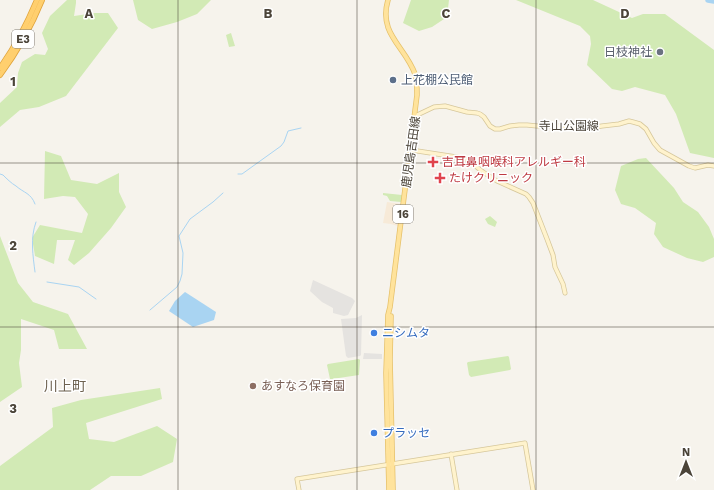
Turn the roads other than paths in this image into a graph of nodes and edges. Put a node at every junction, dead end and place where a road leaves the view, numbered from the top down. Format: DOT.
graph roads {
  1 [pos="37,0"];
  2 [pos="42,0"];
  3 [pos="388,0"];
  4 [pos="0,68"];
  5 [pos="0,76"];
  6 [pos="415,116"];
  7 [pos="411,150"];
  8 [pos="714,166"];
  9 [pos="565,293"];
  10 [pos="451,454"];
  11 [pos="390,464"];
  12 [pos="299,490"];
  13 [pos="389,490"];
  14 [pos="393,490"];
  15 [pos="457,490"];
  16 [pos="533,490"];
  1 -- 4 [label="highway, E3"];
  2 -- 5 [label="highway, E3"];
  3 -- 6 [label="main road, 鹿児島吉田線 / 16"];
  6 -- 7 [label="main road, 鹿児島吉田線 / 16"];
  6 -- 8 [label="street, 寺山公園線"];
  7 -- 9 [label="street"];
  7 -- 11 [label="main road, 鹿児島吉田線 / 16"];
  10 -- 11 [label="street"];
  10 -- 15 [label="street"];
  10 -- 16 [label="street"];
  11 -- 12 [label="street"];
  11 -- 13 [label="main road, 鹿児島吉田線 / 16"];
  11 -- 14 [label="main road, 鹿児島吉田線 / 16"];
}
